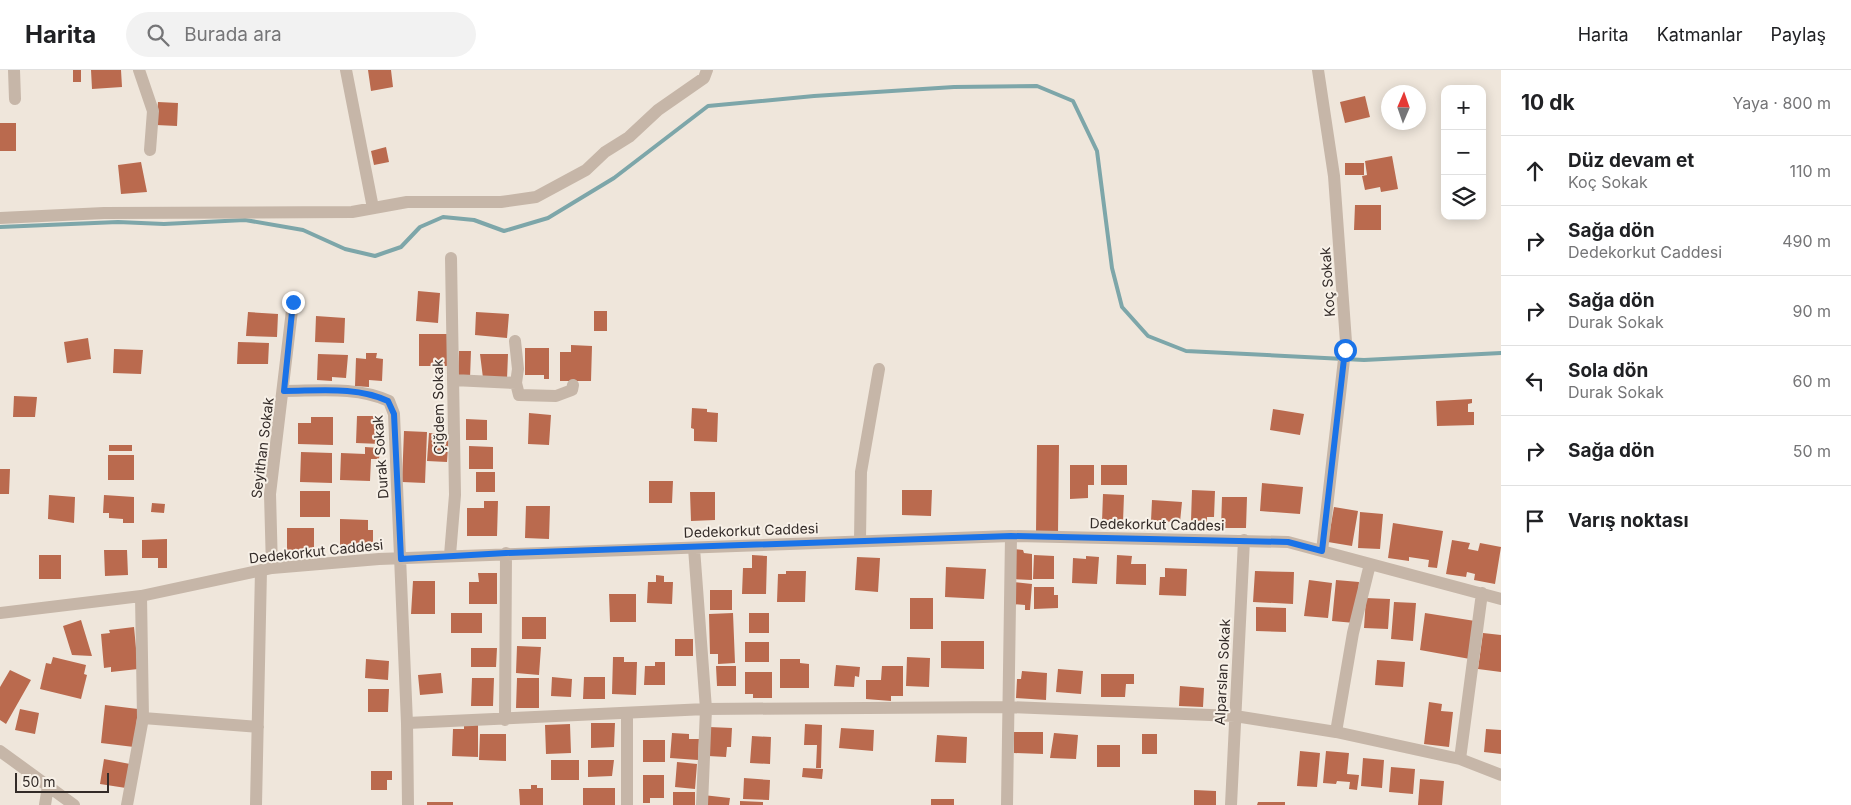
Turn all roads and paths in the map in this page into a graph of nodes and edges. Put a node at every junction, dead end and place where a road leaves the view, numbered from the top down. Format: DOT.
graph roads {
  1 [pos="14,70"];
  2 [pos="138,70"];
  3 [pos="346,70"];
  4 [pos="706,70"];
  5 [pos="1318,70"];
  6 [pos="15,99"];
  7 [pos="150,150"];
  8 [pos="373,208"];
  9 [pos="0,218"];
  10 [pos="451,258"];
  11 [pos="293,302"];
  12 [pos="515,341"];
  13 [pos="879,369"];
  14 [pos="453,380"];
  15 [pos="516,382"];
  16 [pos="572,385"];
  17 [pos="284,391"];
  18 [pos="1011,536"];
  19 [pos="860,540"];
  20 [pos="1244,540"];
  21 [pos="694,548"];
  22 [pos="1322,551"];
  23 [pos="506,553"];
  24 [pos="450,555"];
  25 [pos="401,559"];
  26 [pos="1370,564"];
  27 [pos="267,569"];
  28 [pos="1482,593"];
  29 [pos="141,596"];
  30 [pos="1501,599"];
  31 [pos="0,613"];
  32 [pos="1008,707"];
  33 [pos="706,709"];
  34 [pos="627,714"];
  35 [pos="1235,716"];
  36 [pos="143,718"];
  37 [pos="505,720"];
  38 [pos="407,723"];
  39 [pos="258,727"];
  40 [pos="1336,732"];
  41 [pos="0,751"];
  42 [pos="1460,759"];
  43 [pos="1501,775"];
  44 [pos="48,786"];
  45 [pos="45,805"];
  46 [pos="74,805"];
  47 [pos="127,805"];
  48 [pos="256,805"];
  49 [pos="408,805"];
  50 [pos="627,805"];
  51 [pos="702,805"];
  52 [pos="1007,805"];
  53 [pos="1231,805"];
  1 -- 6 [label="street"];
  2 -- 7 [label="street"];
  3 -- 8 [label="street"];
  4 -- 8 [label="street"];
  5 -- 22 [label="street, Koç Sokak"];
  8 -- 9 [label="street"];
  10 -- 14 [label="street, Çiğdem Sokak"];
  11 -- 17 [label="street, Seyithan Sokak"];
  12 -- 15 [label="street"];
  13 -- 19 [label="street"];
  14 -- 15 [label="street"];
  14 -- 24 [label="street, Çiğdem Sokak"];
  15 -- 16 [label="street"];
  17 -- 25 [label="street, Durak Sokak"];
  17 -- 27 [label="street, Seyithan Sokak"];
  18 -- 19 [label="street, Dedekorkut Caddesi"];
  18 -- 20 [label="street, Dedekorkut Caddesi"];
  18 -- 32 [label="street"];
  19 -- 21 [label="street, Dedekorkut Caddesi"];
  20 -- 22 [label="street, Dedekorkut Caddesi"];
  20 -- 35 [label="street, Alparslan Sokak"];
  21 -- 23 [label="street, Dedekorkut Caddesi"];
  21 -- 33 [label="street"];
  22 -- 26 [label="street, Dedekorkut Caddesi"];
  23 -- 24 [label="street, Dedekorkut Caddesi"];
  23 -- 37 [label="street"];
  24 -- 25 [label="street, Dedekorkut Caddesi"];
  25 -- 27 [label="street, Dedekorkut Caddesi"];
  25 -- 38 [label="street, Durak Sokak"];
  26 -- 28 [label="street, Dedekorkut Caddesi"];
  26 -- 40 [label="street"];
  27 -- 29 [label="street, Dedekorkut Caddesi"];
  27 -- 39 [label="street, Seyithan Sokak"];
  28 -- 30 [label="street, Dedekorkut Caddesi"];
  28 -- 42 [label="street"];
  29 -- 31 [label="street, Dedekorkut Caddesi"];
  29 -- 36 [label="street"];
  32 -- 33 [label="street"];
  32 -- 35 [label="street"];
  32 -- 52 [label="street"];
  33 -- 34 [label="street"];
  33 -- 51 [label="street"];
  34 -- 37 [label="street"];
  34 -- 50 [label="street"];
  35 -- 40 [label="street"];
  35 -- 53 [label="street, Alparslan Sokak"];
  36 -- 39 [label="street"];
  36 -- 47 [label="street"];
  37 -- 38 [label="street"];
  38 -- 49 [label="street, Durak Sokak"];
  39 -- 48 [label="street, Seyithan Sokak"];
  40 -- 42 [label="street"];
  41 -- 44 [label="street"];
  42 -- 43 [label="street"];
  44 -- 45 [label="street"];
  44 -- 46 [label="street"];
}
